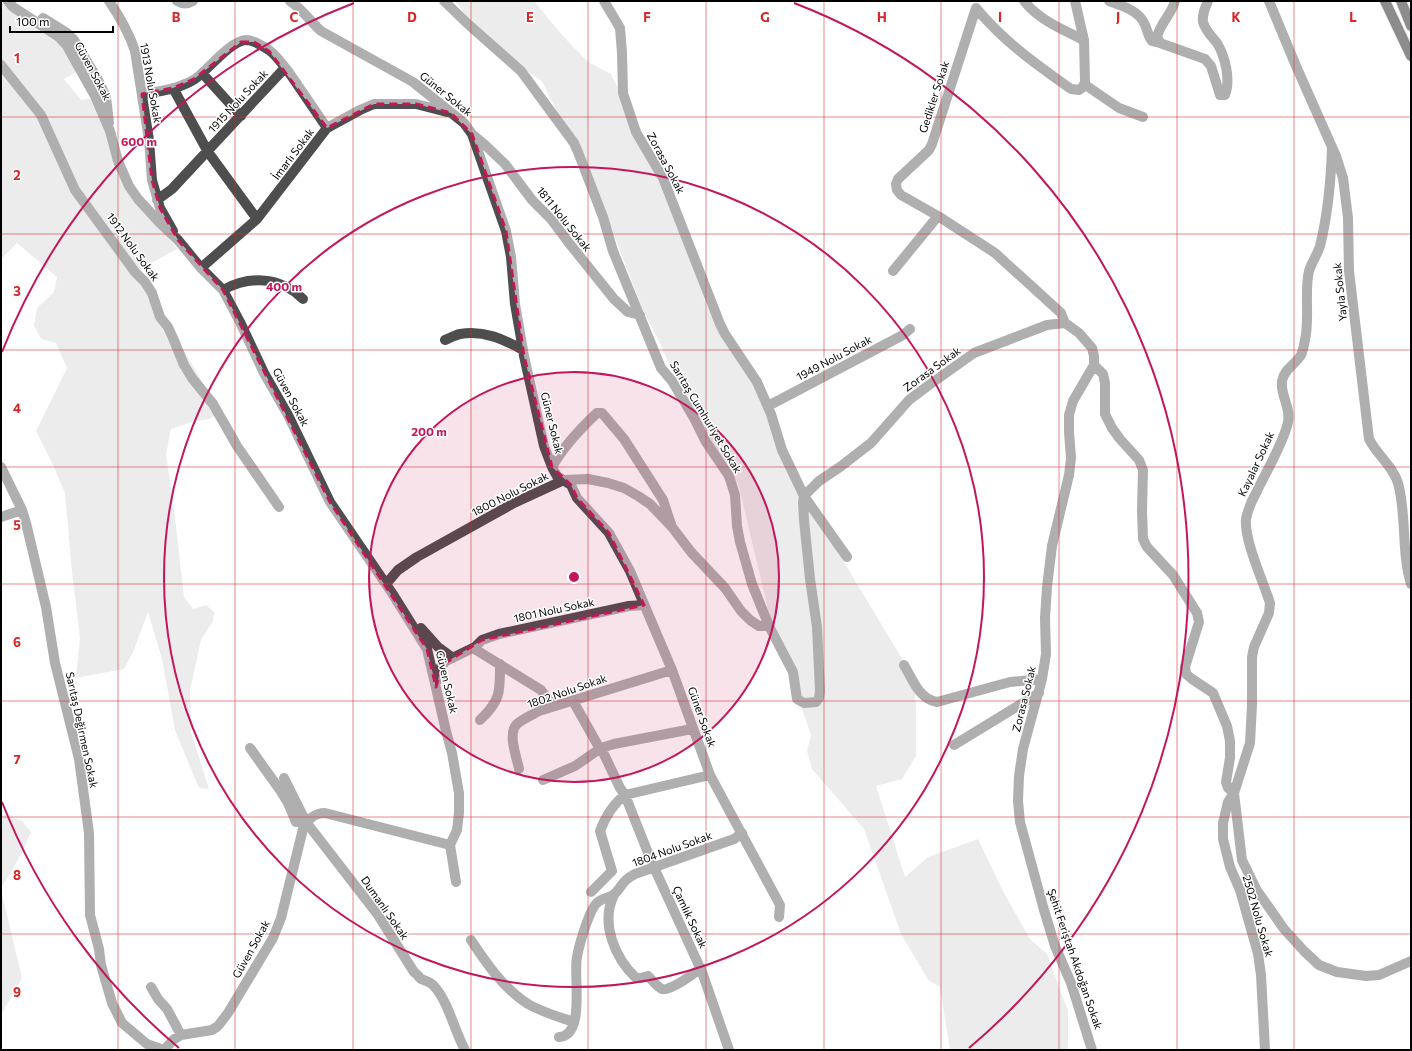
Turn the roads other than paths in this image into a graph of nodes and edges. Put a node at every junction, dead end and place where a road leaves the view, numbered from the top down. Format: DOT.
graph roads {
  1 [pos="8,1"];
  2 [pos="17,1"];
  3 [pos="109,1"];
  4 [pos="177,1"];
  5 [pos="193,1"];
  6 [pos="290,1"];
  7 [pos="444,1"];
  8 [pos="604,1"];
  9 [pos="1024,1"];
  10 [pos="1075,1"];
  11 [pos="1109,1"];
  12 [pos="1175,1"];
  13 [pos="1208,1"];
  14 [pos="1269,1"];
  15 [pos="1386,1"];
  16 [pos="1401,1"];
  17 [pos="974,5"];
  18 [pos="1411,26"];
  19 [pos="1084,40"];
  20 [pos="1160,42"];
  21 [pos="1411,56"];
  22 [pos="1,66"];
  23 [pos="288,71"];
  24 [pos="202,73"];
  25 [pos="1084,84"];
  26 [pos="174,88"];
  27 [pos="142,94"];
  28 [pos="451,113"];
  29 [pos="241,116"];
  30 [pos="1143,117"];
  31 [pos="328,128"];
  32 [pos="110,131"];
  33 [pos="472,134"];
  34 [pos="1332,147"];
  35 [pos="208,152"];
  36 [pos="157,200"];
  37 [pos="938,216"];
  38 [pos="257,219"];
  39 [pos="178,240"];
  40 [pos="201,268"];
  41 [pos="893,271"];
  42 [pos="223,290"];
  43 [pos="303,299"];
  44 [pos="640,315"];
  45 [pos="1065,323"];
  46 [pos="910,329"];
  47 [pos="445,340"];
  48 [pos="523,350"];
  49 [pos="1094,364"];
  50 [pos="768,406"];
  51 [pos="1,467"];
  52 [pos="552,467"];
  53 [pos="564,480"];
  54 [pos="804,496"];
  55 [pos="279,507"];
  56 [pos="22,510"];
  57 [pos="1,517"];
  58 [pos="672,527"];
  59 [pos="847,557"];
  60 [pos="386,584"];
  61 [pos="1411,584"];
  62 [pos="644,605"];
  63 [pos="408,617"];
  64 [pos="769,626"];
  65 [pos="473,648"];
  66 [pos="453,658"];
  67 [pos="500,664"];
  68 [pos="904,665"];
  69 [pos="672,670"];
  70 [pos="1042,679"];
  71 [pos="436,687"];
  72 [pos="1039,693"];
  73 [pos="549,701"];
  74 [pos="574,701"];
  75 [pos="480,720"];
  76 [pos="692,729"];
  77 [pos="954,745"];
  78 [pos="250,748"];
  79 [pos="601,748"];
  80 [pos="519,769"];
  81 [pos="710,775"];
  82 [pos="284,778"];
  83 [pos="543,780"];
  84 [pos="1234,793"];
  85 [pos="625,795"];
  86 [pos="306,822"];
  87 [pos="1022,830"];
  88 [pos="744,837"];
  89 [pos="450,845"];
  90 [pos="654,867"];
  91 [pos="456,882"];
  92 [pos="591,892"];
  93 [pos="614,895"];
  94 [pos="779,917"];
  95 [pos="471,940"];
  96 [pos="1411,961"];
  97 [pos="700,968"];
  98 [pos="151,987"];
  99 [pos="574,1022"];
  100 [pos="181,1035"];
  101 [pos="559,1037"];
  102 [pos="164,1050"];
  103 [pos="465,1050"];
  104 [pos="729,1050"];
  105 [pos="1092,1050"];
  106 [pos="1265,1050"];
  1 -- 32 [label="street, Güven Sokak"];
  2 -- 32 [label="street, Güven Sokak"];
  3 -- 27 [label="street, 1913 Nolu Sokak"];
  4 -- 5 [label="street"];
  6 -- 28 [label="street, Güner Sokak"];
  7 -- 44 [label="street, Sarıtaş Cumhuriyet Sokak"];
  8 -- 50 [label="street, Zorasa Sokak"];
  9 -- 19 [label="street"];
  10 -- 19 [label="street"];
  11 -- 20 [label="street"];
  12 -- 20 [label="street"];
  13 -- 20 [label="street"];
  14 -- 34 [label="street, Yayla Sokak"];
  15 -- 21 [label="main road"];
  16 -- 18 [label="main road"];
  17 -- 25 [label="street, Gedikler Sokak"];
  17 -- 37 [label="street, Gedikler Sokak"];
  19 -- 25 [label="street"];
  22 -- 55 [label="street, 1912 Nolu Sokak"];
  23 -- 24 [label="street"];
  23 -- 29 [label="street, 1915 Nolu Sokak"];
  23 -- 31 [label="street"];
  24 -- 26 [label="street"];
  24 -- 29 [label="street"];
  25 -- 30 [label="street"];
  26 -- 27 [label="street"];
  26 -- 35 [label="street"];
  27 -- 36 [label="street, 1913 Nolu Sokak"];
  28 -- 31 [label="street, İmarlı Sokak"];
  28 -- 33 [label="street, Güner Sokak"];
  29 -- 35 [label="street, 1915 Nolu Sokak"];
  31 -- 38 [label="street, İmarlı Sokak"];
  32 -- 39 [label="street, Güven Sokak"];
  33 -- 44 [label="street, 1811 Nolu Sokak"];
  33 -- 48 [label="street, Güner Sokak"];
  34 -- 61 [label="street, Yayla Sokak"];
  34 -- 84 [label="street, Kayalar Sokak"];
  35 -- 36 [label="street, 1915 Nolu Sokak"];
  35 -- 38 [label="street"];
  36 -- 39 [label="street, 1913 Nolu Sokak"];
  37 -- 41 [label="street"];
  37 -- 45 [label="street, Gedikler Sokak"];
  38 -- 40 [label="street, İmarlı Sokak"];
  39 -- 40 [label="street, Güven Sokak"];
  40 -- 42 [label="street, Güven Sokak"];
  42 -- 43 [label="street"];
  42 -- 60 [label="street, Güven Sokak"];
  44 -- 64 [label="street, Sarıtaş Cumhuriyet Sokak"];
  45 -- 49 [label="street"];
  45 -- 54 [label="street, Zorasa Sokak"];
  46 -- 50 [label="street, 1949 Nolu Sokak"];
  47 -- 48 [label="street"];
  48 -- 52 [label="street, Güner Sokak"];
  49 -- 70 [label="street, Zorasa Sokak"];
  49 -- 84 [label="street"];
  50 -- 54 [label="street, Zorasa Sokak"];
  51 -- 56 [label="street, Sarıtaş Değirmen Sokak"];
  52 -- 53 [label="street, Güner Sokak"];
  52 -- 58 [label="street"];
  53 -- 58 [label="street, 1800 Nolu Sokak"];
  53 -- 60 [label="street, 1800 Nolu Sokak"];
  53 -- 62 [label="street, Güner Sokak"];
  54 -- 59 [label="street"];
  54 -- 64 [label="street, Sarıtaş Cumhuriyet Sokak"];
  56 -- 57 [label="street"];
  56 -- 102 [label="street, Sarıtaş Değirmen Sokak"];
  58 -- 64 [label="street, 1800 Nolu Sokak"];
  60 -- 63 [label="street, Güven Sokak"];
  62 -- 65 [label="street, 1801 Nolu Sokak"];
  62 -- 69 [label="street, Güner Sokak"];
  63 -- 66 [label="street"];
  63 -- 71 [label="street, Güven Sokak"];
  65 -- 66 [label="street, 1801 Nolu Sokak"];
  65 -- 67 [label="street"];
  66 -- 71 [label="street, 1801 Nolu Sokak"];
  67 -- 73 [label="street"];
  67 -- 75 [label="street"];
  68 -- 70 [label="street"];
  69 -- 74 [label="street, 1802 Nolu Sokak"];
  69 -- 76 [label="street, Güner Sokak"];
  70 -- 72 [label="street, Zorasa Sokak"];
  71 -- 89 [label="street, Güven Sokak"];
  72 -- 77 [label="street"];
  72 -- 87 [label="street, Zorasa Sokak"];
  74 -- 79 [label="street, Çamlık Sokak"];
  74 -- 80 [label="street, 1802 Nolu Sokak"];
  76 -- 79 [label="street"];
  76 -- 81 [label="street, Güner Sokak"];
  78 -- 86 [label="street"];
  79 -- 83 [label="street"];
  79 -- 85 [label="street, Çamlık Sokak"];
  81 -- 85 [label="street"];
  81 -- 88 [label="street, Güner Sokak"];
  82 -- 86 [label="street, Dumanlı Sokak"];
  84 -- 96 [label="street"];
  84 -- 106 [label="street, 2502 Nolu Sokak"];
  85 -- 90 [label="street, Çamlık Sokak"];
  85 -- 92 [label="street"];
  86 -- 89 [label="street"];
  86 -- 100 [label="street, Güven Sokak"];
  86 -- 103 [label="street, Dumanlı Sokak"];
  87 -- 105 [label="street, Şehit Feriştah Akdoğan Sokak"];
  88 -- 90 [label="street, 1804 Nolu Sokak"];
  88 -- 94 [label="street, Güner Sokak"];
  89 -- 91 [label="street"];
  90 -- 93 [label="street, 1804 Nolu Sokak"];
  90 -- 97 [label="street, Çamlık Sokak"];
  93 -- 97 [label="street"];
  93 -- 99 [label="street, 1804 Nolu Sokak"];
  95 -- 99 [label="street"];
  97 -- 104 [label="street, Çamlık Sokak"];
  98 -- 100 [label="street"];
  99 -- 101 [label="street, 1804 Nolu Sokak"];
  100 -- 102 [label="street"];
}
